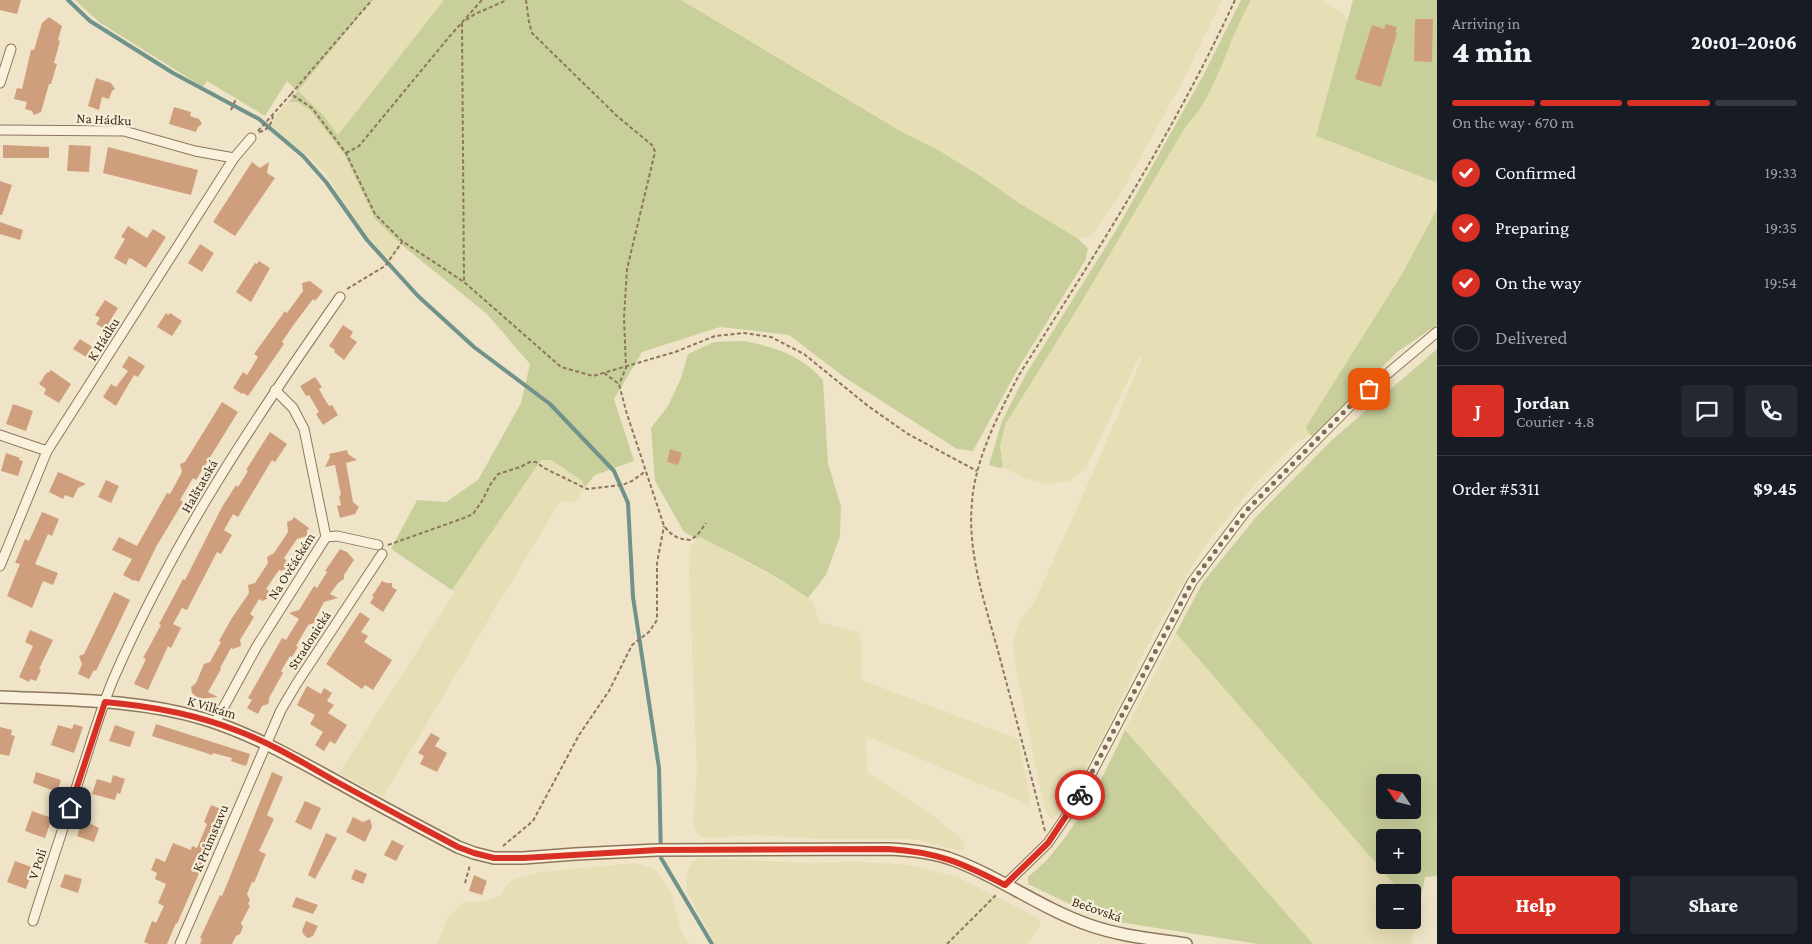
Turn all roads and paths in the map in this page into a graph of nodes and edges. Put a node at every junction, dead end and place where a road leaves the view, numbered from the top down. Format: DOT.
graph roads {
  1 [pos="372,0"];
  2 [pos="482,0"];
  3 [pos="507,0"];
  4 [pos="526,0"];
  5 [pos="1235,0"];
  6 [pos="462,23"];
  7 [pos="11,49"];
  8 [pos="0,83"];
  9 [pos="291,94"];
  10 [pos="236,99"];
  11 [pos="231,110"];
  12 [pos="273,114"];
  13 [pos="0,130"];
  14 [pos="253,136"];
  15 [pos="346,153"];
  16 [pos="234,158"];
  17 [pos="402,241"];
  18 [pos="464,282"];
  19 [pos="340,297"];
  20 [pos="1437,332"];
  21 [pos="626,368"];
  22 [pos="604,373"];
  23 [pos="618,384"];
  24 [pos="275,390"];
  25 [pos="0,435"];
  26 [pos="47,451"];
  27 [pos="646,471"];
  28 [pos="977,471"];
  29 [pos="706,523"];
  30 [pos="664,526"];
  31 [pos="326,537"];
  32 [pos="381,549"];
  33 [pos="0,566"];
  34 [pos="0,697"];
  35 [pos="105,702"];
  36 [pos="215,723"];
  37 [pos="266,744"];
  38 [pos="1048,843"];
  39 [pos="661,850"];
  40 [pos="474,853"];
  41 [pos="494,858"];
  42 [pos="465,883"];
  43 [pos="1005,885"];
  44 [pos="33,921"];
  45 [pos="180,944"];
  46 [pos="946,944"];
  47 [pos="1186,944"];
  1 -- 9 [label="path"];
  2 -- 6 [label="path"];
  3 -- 6 [label="path"];
  4 -- 21 [label="path"];
  5 -- 28 [label="path"];
  6 -- 15 [label="path"];
  6 -- 18 [label="path"];
  7 -- 8 [label="street"];
  9 -- 12 [label="path"];
  9 -- 15 [label="path"];
  10 -- 11 [label="path"];
  12 -- 14 [label="path"];
  12 -- 14 [label="path"];
  13 -- 16 [label="street, Na Hádku"];
  14 -- 16 [label="street, K Hádku"];
  15 -- 17 [label="path"];
  16 -- 26 [label="street, K Hádku"];
  17 -- 18 [label="path"];
  17 -- 19 [label="path"];
  18 -- 22 [label="path"];
  19 -- 24 [label="street, Halštatská"];
  20 -- 38 [label="street"];
  21 -- 22 [label="path"];
  21 -- 23 [label="path"];
  21 -- 28 [label="path"];
  22 -- 23 [label="path"];
  23 -- 27 [label="path"];
  24 -- 31 [label="street, Na Ovčáckém"];
  24 -- 35 [label="street, Halštatská"];
  25 -- 26 [label="street"];
  26 -- 33 [label="street, K Hádku"];
  27 -- 30 [label="path"];
  27 -- 32 [label="path"];
  28 -- 38 [label="path"];
  29 -- 30 [label="path"];
  30 -- 41 [label="path"];
  31 -- 32 [label="street"];
  31 -- 36 [label="street, Na Ovčáckém"];
  32 -- 37 [label="street, Stradonická"];
  34 -- 35 [label="street, K Vilkám"];
  35 -- 36 [label="street, K Vilkám"];
  35 -- 44 [label="street, V Poli"];
  36 -- 37 [label="street, K Vilkám"];
  37 -- 40 [label="street, K Vilkám"];
  37 -- 45 [label="street, K Průmstavu"];
  38 -- 43 [label="street"];
  39 -- 41 [label="street, K Vilkám"];
  39 -- 43 [label="street, Bečovská"];
  40 -- 41 [label="street, K Vilkám"];
  40 -- 42 [label="path"];
  43 -- 46 [label="path"];
  43 -- 47 [label="street, Bečovská"];
}
